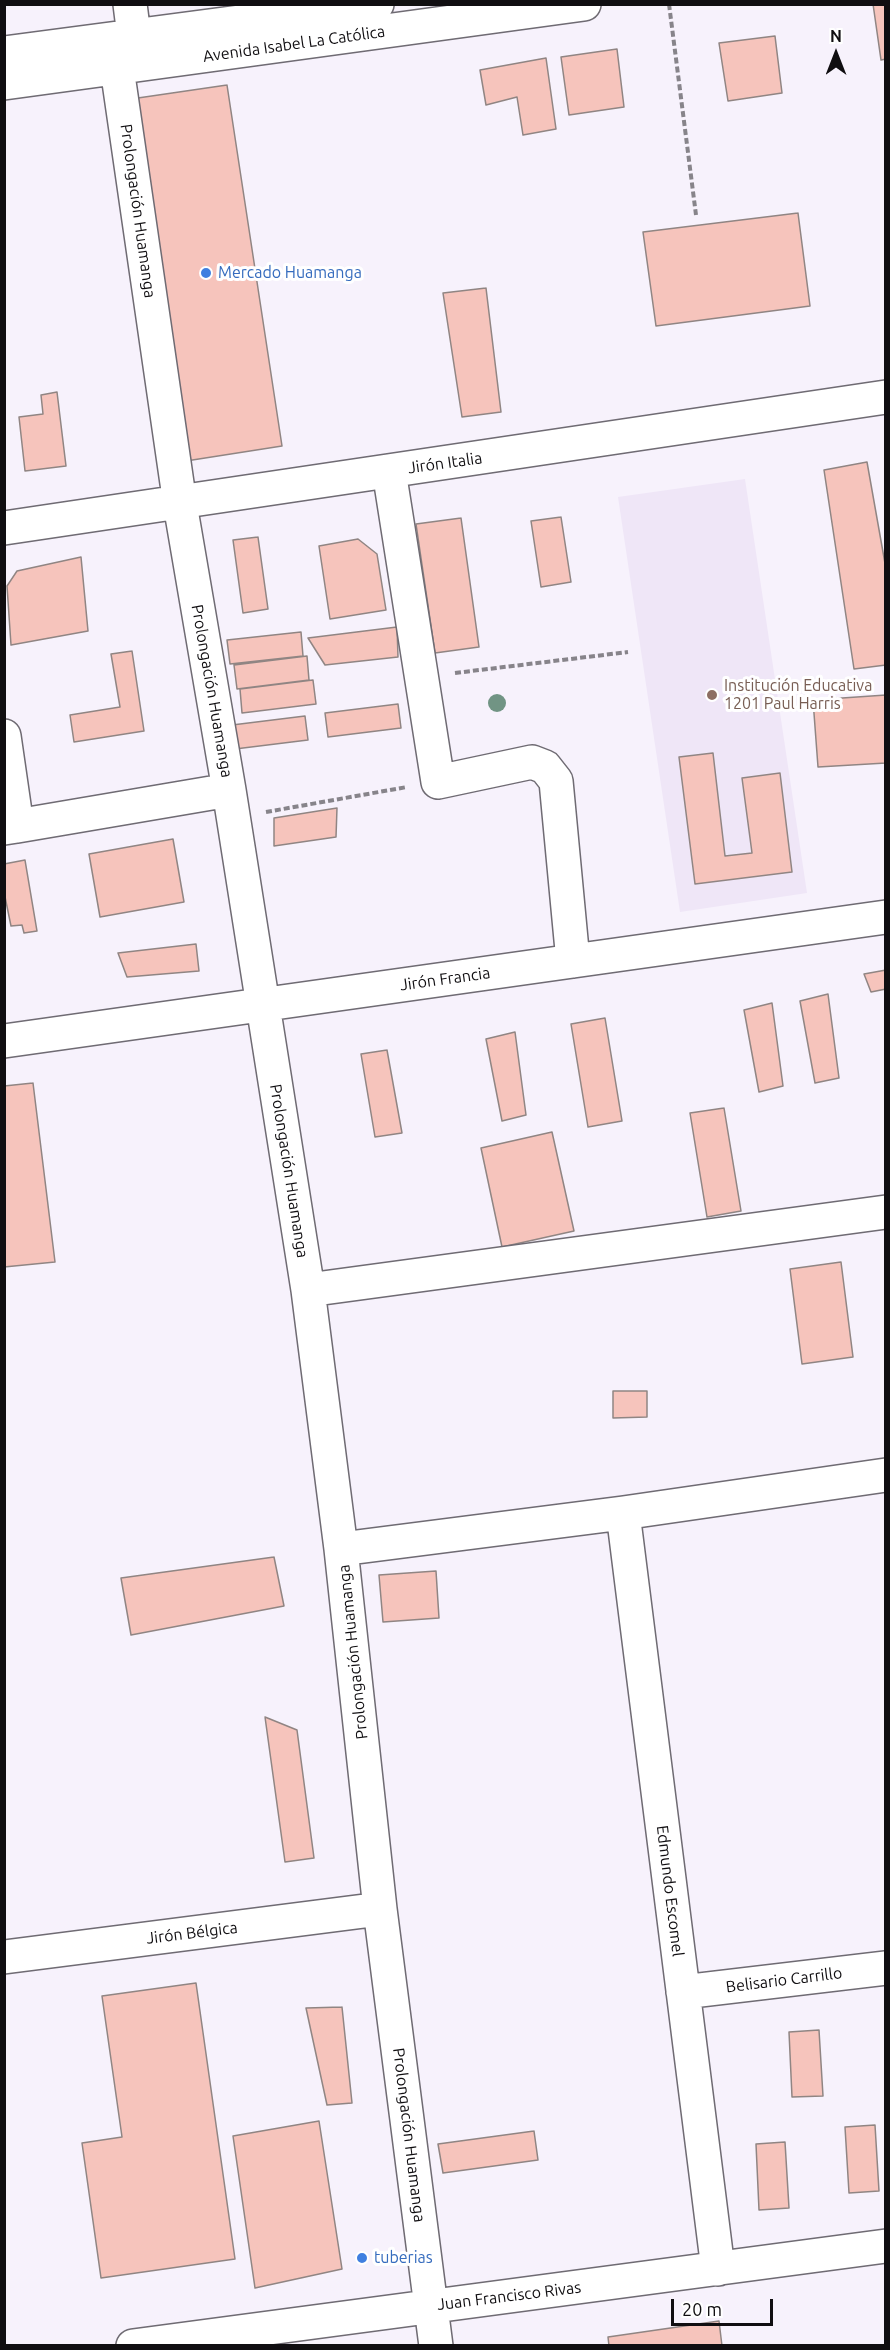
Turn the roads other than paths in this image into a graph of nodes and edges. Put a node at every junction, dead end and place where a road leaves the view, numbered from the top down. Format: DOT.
graph roads {
  1 [pos="377,4"];
  2 [pos="570,5"];
  3 [pos="132,20"];
  4 [pos="201,29"];
  5 [pos="4,53"];
  6 [pos="117,68"];
  7 [pos="4,83"];
  8 [pos="885,397"];
  9 [pos="389,471"];
  10 [pos="180,504"];
  11 [pos="4,528"];
  12 [pos="5,736"];
  13 [pos="231,804"];
  14 [pos="11,827"];
  15 [pos="885,917"];
  16 [pos="573,961"];
  17 [pos="262,1005"];
  18 [pos="4,1041"];
  19 [pos="885,1212"];
  20 [pos="308,1290"];
  21 [pos="885,1475"];
  22 [pos="623,1513"];
  23 [pos="341,1549"];
  24 [pos="380,1909"];
  25 [pos="5,1954"];
  26 [pos="885,1968"];
  27 [pos="683,1992"];
  28 [pos="885,2246"];
  29 [pos="718,2269"];
  30 [pos="431,2307"];
  31 [pos="133,2346"];
  32 [pos="436,2346"];
  1 -- 4 [label="street, Avenida Isabel La Católica"];
  2 -- 4 [label="street, Avenida Isabel La Católica"];
  3 -- 4 [label="street, Avenida Isabel La Católica"];
  3 -- 5 [label="street, Avenida Isabel La Católica"];
  3 -- 6 [label="street"];
  4 -- 6 [label="street, Avenida Isabel La Católica"];
  6 -- 7 [label="street, Avenida Isabel La Católica"];
  6 -- 10 [label="street, Prolongación Huamanga"];
  8 -- 9 [label="street, Jirón Italia"];
  9 -- 10 [label="street, Jirón Italia"];
  9 -- 16 [label="street"];
  10 -- 11 [label="street, Jirón Italia"];
  10 -- 13 [label="street, Prolongación Huamanga"];
  12 -- 14 [label="street"];
  13 -- 14 [label="street"];
  13 -- 17 [label="street, Prolongación Huamanga"];
  15 -- 16 [label="street, Jirón Francia"];
  16 -- 17 [label="street, Jirón Francia"];
  17 -- 18 [label="street, Jirón Francia"];
  17 -- 20 [label="street, Prolongación Huamanga"];
  19 -- 20 [label="street"];
  20 -- 23 [label="street, Prolongación Huamanga"];
  21 -- 22 [label="street"];
  22 -- 23 [label="street"];
  22 -- 27 [label="street, Edmundo Escomel"];
  23 -- 24 [label="street, Prolongación Huamanga"];
  24 -- 25 [label="street, Jirón Bélgica"];
  24 -- 30 [label="street, Prolongación Huamanga"];
  26 -- 27 [label="street, Belisario Carrillo"];
  27 -- 29 [label="street, Edmundo Escomel"];
  28 -- 29 [label="street, Juan Francisco Rivas"];
  29 -- 30 [label="street, Juan Francisco Rivas"];
  30 -- 31 [label="street, Juan Francisco Rivas"];
  30 -- 32 [label="street, Prolongación Huamanga"];
}
